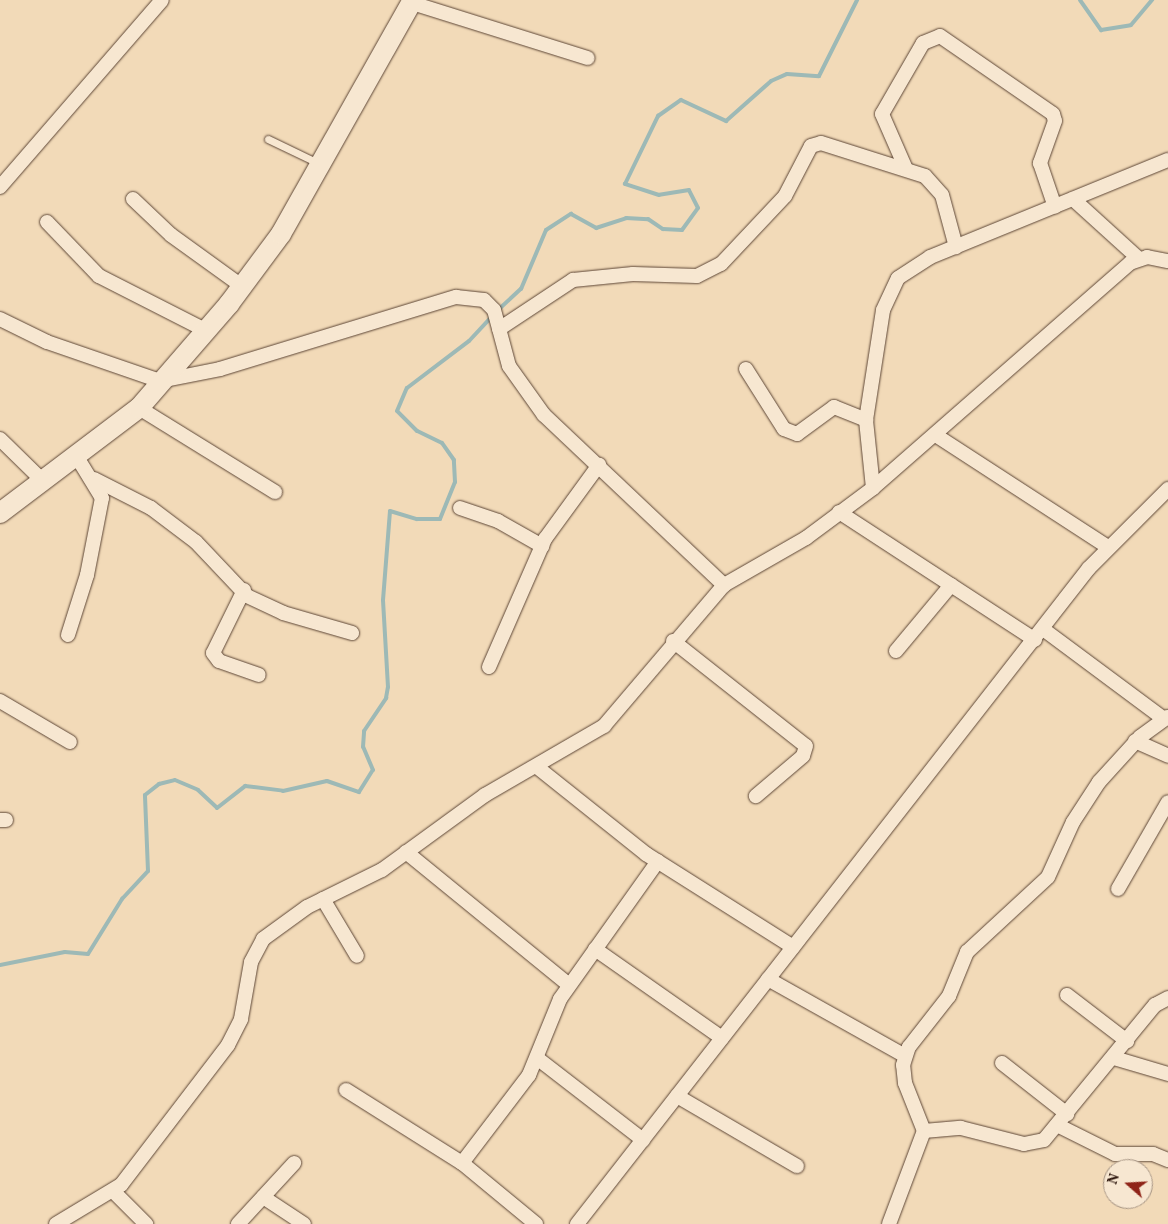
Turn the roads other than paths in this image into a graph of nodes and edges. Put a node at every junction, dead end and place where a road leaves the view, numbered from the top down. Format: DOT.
graph roads {
  1 [pos="162,0"];
  2 [pos="413,2"];
  3 [pos="588,58"];
  4 [pos="268,139"];
  5 [pos="1168,160"];
  6 [pos="320,164"];
  7 [pos="906,170"];
  8 [pos="0,187"];
  9 [pos="133,199"];
  10 [pos="1073,199"];
  11 [pos="1055,207"];
  12 [pos="47,222"];
  13 [pos="956,247"];
  14 [pos="1138,258"];
  15 [pos="1168,261"];
  16 [pos="243,287"];
  17 [pos="0,319"];
  18 [pos="499,329"];
  19 [pos="205,330"];
  20 [pos="746,369"];
  21 [pos="160,381"];
  22 [pos="139,408"];
  23 [pos="866,420"];
  24 [pos="938,436"];
  25 [pos="0,439"];
  26 [pos="77,457"];
  27 [pos="599,465"];
  28 [pos="94,479"];
  29 [pos="43,481"];
  30 [pos="874,488"];
  31 [pos="1168,488"];
  32 [pos="275,492"];
  33 [pos="460,508"];
  34 [pos="839,512"];
  35 [pos="0,513"];
  36 [pos="542,546"];
  37 [pos="1108,547"];
  38 [pos="724,585"];
  39 [pos="951,586"];
  40 [pos="244,590"];
  41 [pos="352,633"];
  42 [pos="68,635"];
  43 [pos="1039,635"];
  44 [pos="673,641"];
  45 [pos="896,651"];
  46 [pos="489,667"];
  47 [pos="259,675"];
  48 [pos="0,701"];
  49 [pos="1166,718"];
  50 [pos="1135,741"];
  51 [pos="70,742"];
  52 [pos="1168,756"];
  53 [pos="537,767"];
  54 [pos="756,796"];
  55 [pos="1168,802"];
  56 [pos="406,852"];
  57 [pos="658,861"];
  58 [pos="1118,889"];
  59 [pos="323,899"];
  60 [pos="793,947"];
  61 [pos="595,949"];
  62 [pos="356,956"];
  63 [pos="768,979"];
  64 [pos="569,985"];
  65 [pos="1067,995"];
  66 [pos="1168,998"];
  67 [pos="722,1038"];
  68 [pos="1127,1041"];
  69 [pos="906,1056"];
  70 [pos="537,1058"];
  71 [pos="1114,1058"];
  72 [pos="1002,1062"];
  73 [pos="1168,1074"];
  74 [pos="346,1090"];
  75 [pos="677,1096"];
  76 [pos="1067,1114"];
  77 [pos="1057,1125"];
  78 [pos="924,1130"];
  79 [pos="643,1140"];
  80 [pos="1168,1160"];
  81 [pos="294,1163"];
  82 [pos="462,1163"];
  83 [pos="797,1166"];
  84 [pos="113,1191"];
  85 [pos="262,1197"];
  86 [pos="56,1224"];
  87 [pos="146,1224"];
  88 [pos="238,1224"];
  89 [pos="304,1224"];
  90 [pos="536,1224"];
  91 [pos="577,1224"];
  92 [pos="889,1224"];
  1 -- 8 [label="street"];
  2 -- 3 [label="street"];
  2 -- 6 [label="street"];
  4 -- 6 [label="lane"];
  5 -- 10 [label="street"];
  6 -- 16 [label="street"];
  7 -- 11 [label="street"];
  7 -- 13 [label="street"];
  7 -- 18 [label="street"];
  9 -- 16 [label="street"];
  10 -- 11 [label="street"];
  10 -- 14 [label="street"];
  11 -- 13 [label="street"];
  12 -- 19 [label="street"];
  13 -- 23 [label="street"];
  14 -- 15 [label="street"];
  14 -- 24 [label="street"];
  16 -- 19 [label="street"];
  17 -- 21 [label="street"];
  18 -- 21 [label="street"];
  18 -- 27 [label="street"];
  19 -- 21 [label="street"];
  20 -- 23 [label="street"];
  21 -- 22 [label="street"];
  22 -- 26 [label="street"];
  22 -- 32 [label="street"];
  23 -- 30 [label="street"];
  24 -- 30 [label="street"];
  24 -- 37 [label="street"];
  25 -- 29 [label="street"];
  26 -- 28 [label="street"];
  26 -- 29 [label="street"];
  27 -- 36 [label="street"];
  27 -- 38 [label="street"];
  28 -- 40 [label="street"];
  28 -- 42 [label="street"];
  29 -- 35 [label="street"];
  30 -- 34 [label="street"];
  31 -- 37 [label="street"];
  33 -- 36 [label="street"];
  34 -- 38 [label="street"];
  34 -- 39 [label="street"];
  36 -- 46 [label="street"];
  37 -- 43 [label="street"];
  38 -- 44 [label="street"];
  39 -- 43 [label="street"];
  39 -- 45 [label="street"];
  40 -- 41 [label="street"];
  40 -- 47 [label="street"];
  43 -- 49 [label="street"];
  43 -- 60 [label="street"];
  44 -- 53 [label="street"];
  44 -- 54 [label="street"];
  48 -- 51 [label="street"];
  49 -- 50 [label="street"];
  50 -- 52 [label="street"];
  50 -- 69 [label="street"];
  53 -- 56 [label="street"];
  53 -- 57 [label="street"];
  55 -- 58 [label="street"];
  56 -- 59 [label="street"];
  56 -- 64 [label="street"];
  57 -- 60 [label="street"];
  57 -- 61 [label="street"];
  59 -- 62 [label="street"];
  59 -- 84 [label="street"];
  60 -- 63 [label="street"];
  61 -- 64 [label="street"];
  61 -- 67 [label="street"];
  63 -- 67 [label="street"];
  63 -- 69 [label="street"];
  64 -- 70 [label="street"];
  65 -- 68 [label="street"];
  66 -- 68 [label="street"];
  67 -- 75 [label="street"];
  68 -- 71 [label="street"];
  69 -- 78 [label="street"];
  70 -- 79 [label="street"];
  70 -- 82 [label="street"];
  71 -- 73 [label="street"];
  71 -- 76 [label="street"];
  72 -- 76 [label="street"];
  74 -- 82 [label="street"];
  75 -- 79 [label="street"];
  75 -- 83 [label="street"];
  76 -- 77 [label="street"];
  77 -- 78 [label="street"];
  77 -- 80 [label="street"];
  78 -- 92 [label="street"];
  79 -- 91 [label="street"];
  81 -- 85 [label="street"];
  82 -- 90 [label="street"];
  84 -- 86 [label="street"];
  84 -- 87 [label="street"];
  85 -- 88 [label="street"];
  85 -- 89 [label="street"];
}
